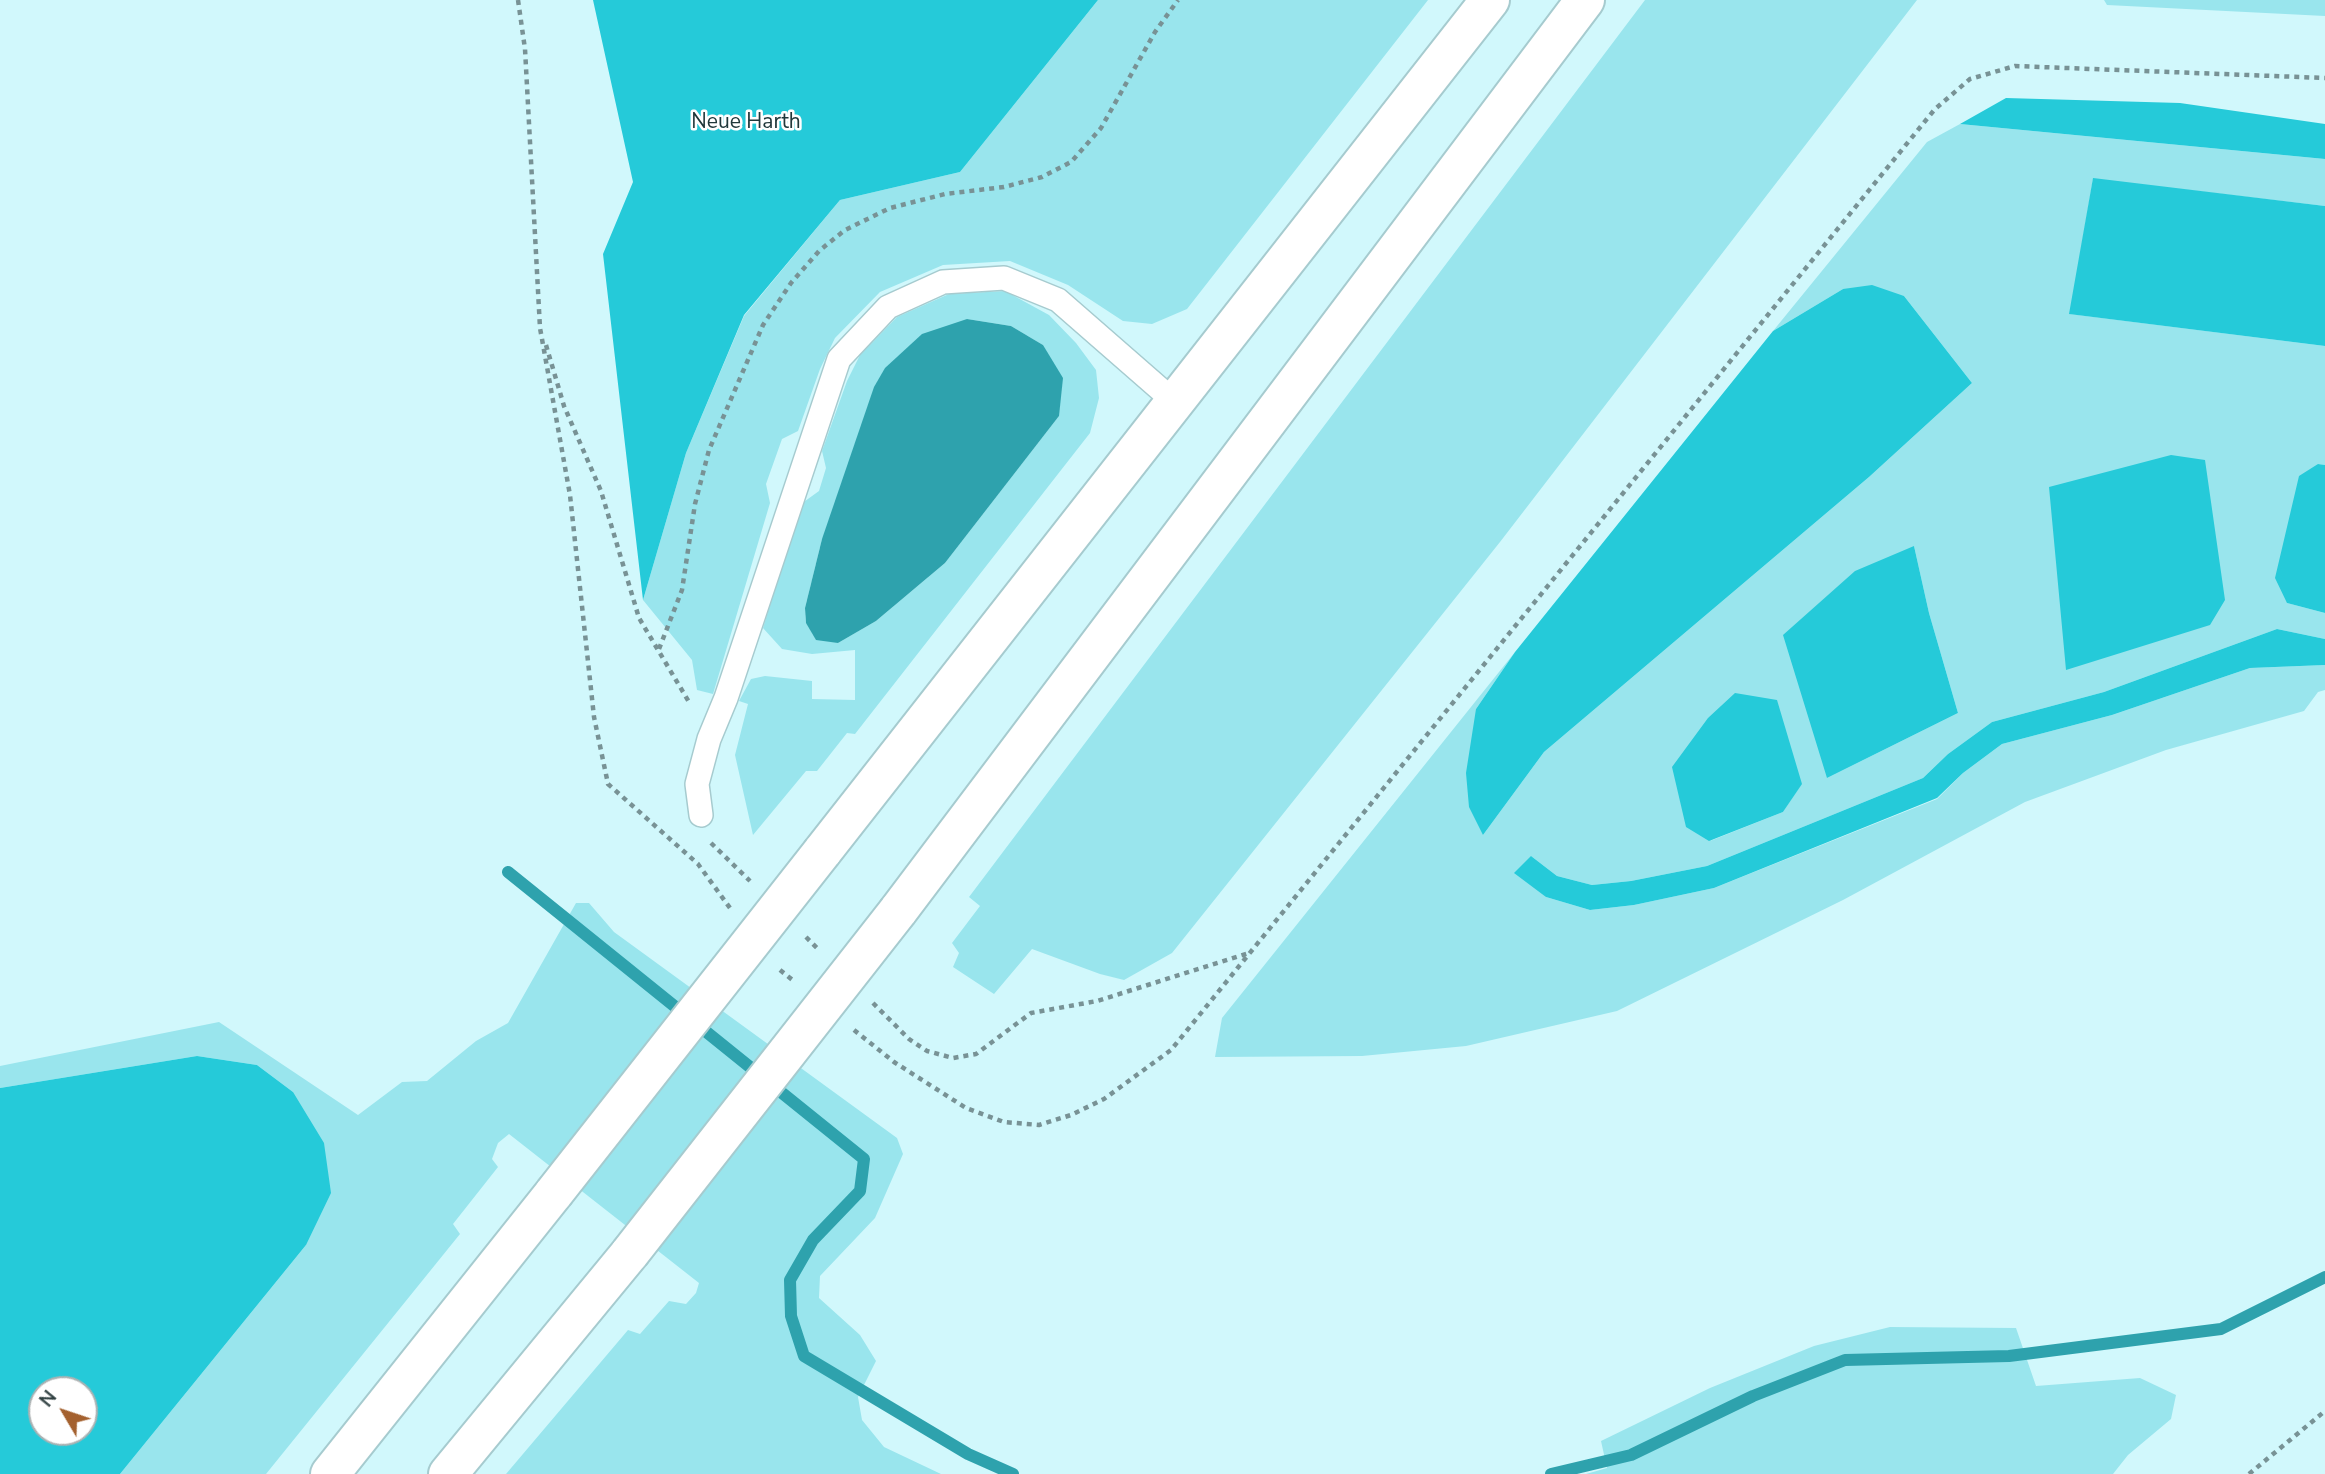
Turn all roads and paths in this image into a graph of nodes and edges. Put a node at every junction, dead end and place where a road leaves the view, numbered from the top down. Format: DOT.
graph roads {
  1 [pos="518,0"];
  2 [pos="1490,0"];
  3 [pos="1585,0"];
  4 [pos="2325,78"];
  5 [pos="540,328"];
  6 [pos="1176,403"];
  7 [pos="709,739"];
  8 [pos="701,816"];
  9 [pos="732,911"];
  10 [pos="1250,953"];
  11 [pos="776,967"];
  12 [pos="798,984"];
  13 [pos="1031,1013"];
  14 [pos="851,1028"];
  15 [pos="2325,1411"];
  16 [pos="330,1474"];
  17 [pos="448,1474"];
  18 [pos="2249,1474"];
  1 -- 5 [label="path"];
  2 -- 6 [label="highway"];
  3 -- 17 [label="highway, bridge"];
  4 -- 10 [label="path"];
  5 -- 7 [label="path"];
  5 -- 9 [label="path"];
  6 -- 7 [label="lane"];
  6 -- 16 [label="highway, bridge"];
  7 -- 8 [label="lane"];
  10 -- 13 [label="path"];
  10 -- 14 [label="path"];
  11 -- 12 [label="path"];
  15 -- 18 [label="path"];
}
